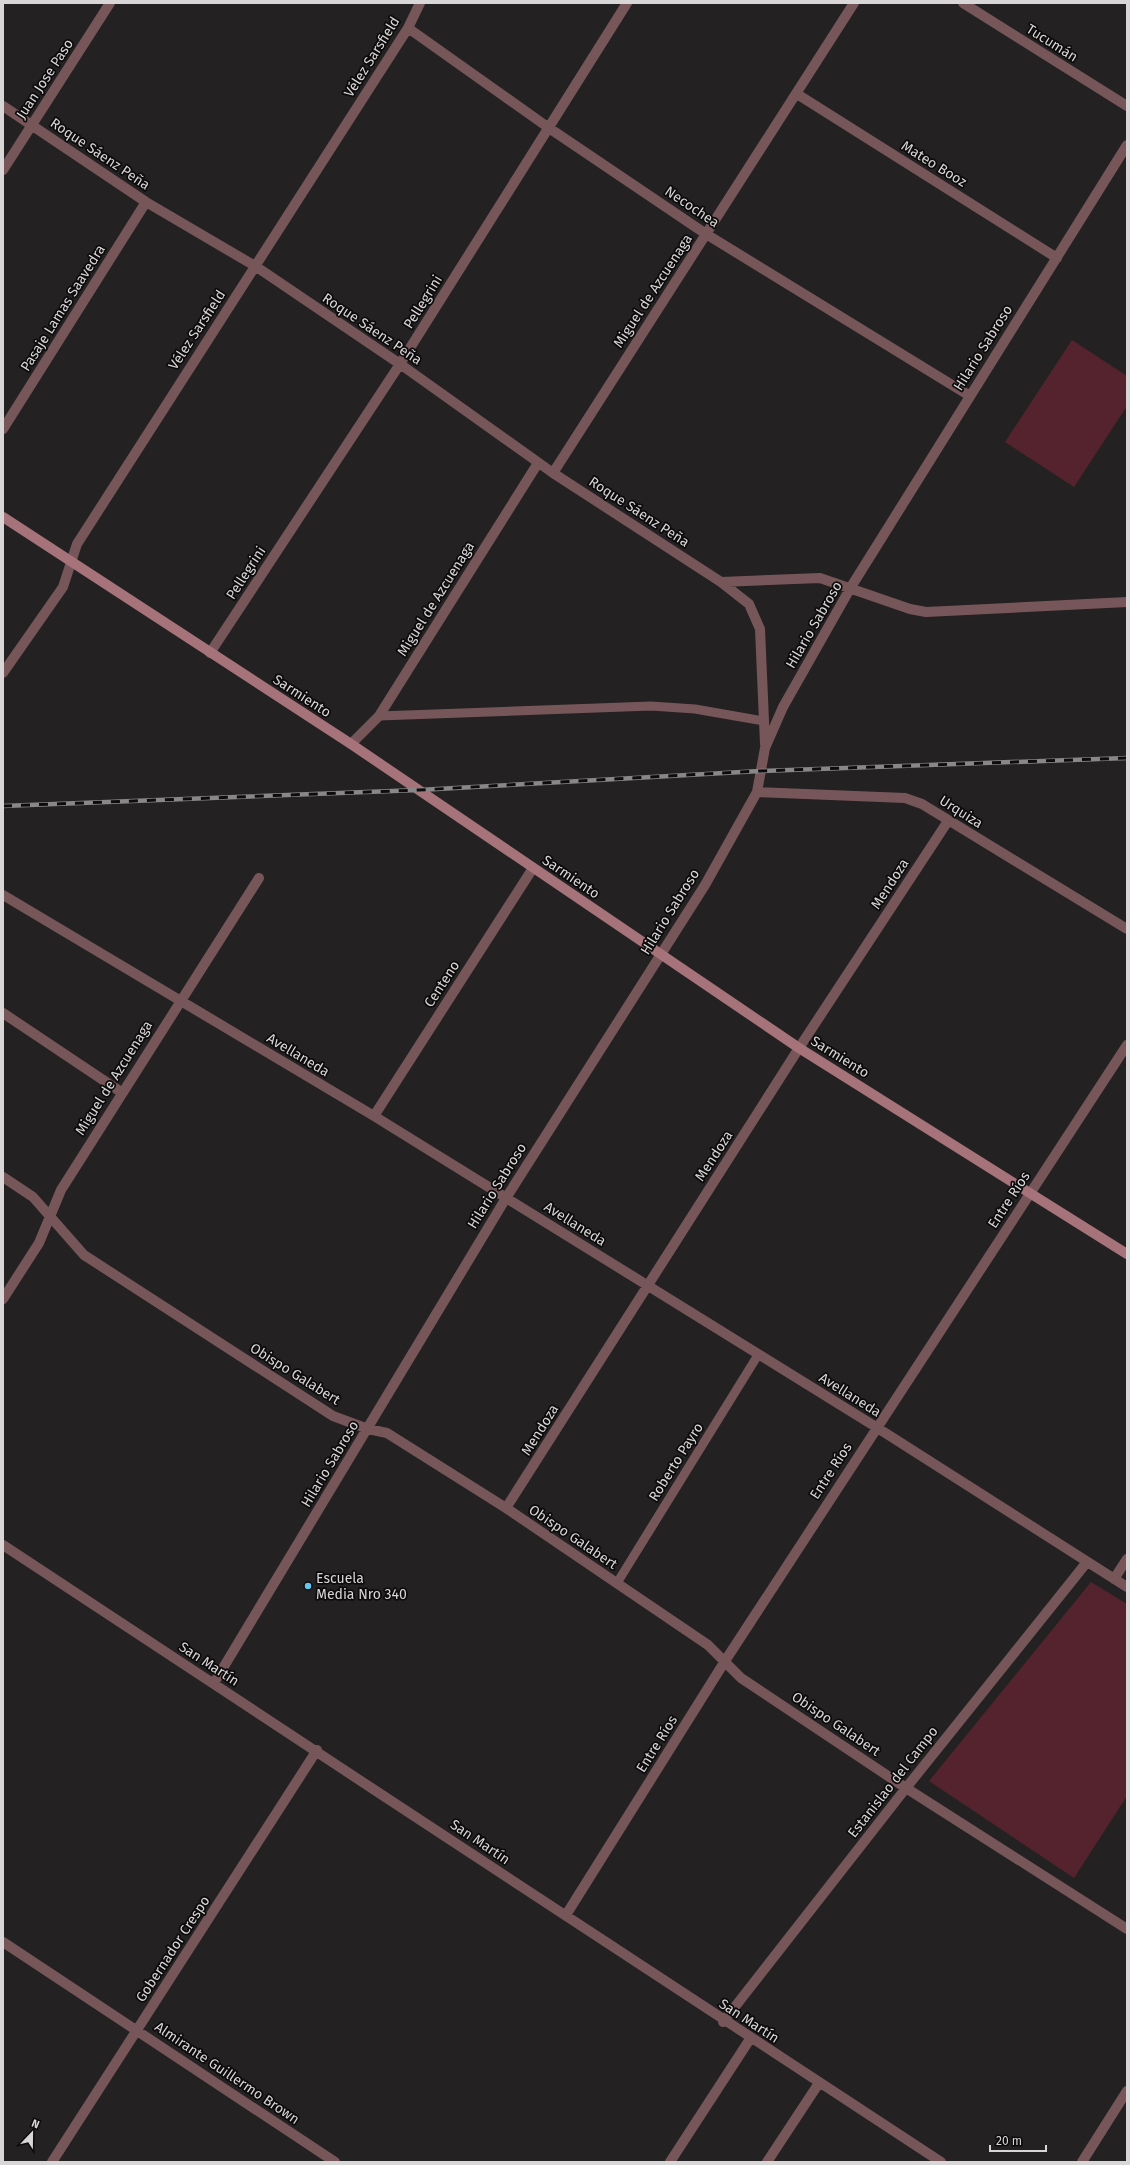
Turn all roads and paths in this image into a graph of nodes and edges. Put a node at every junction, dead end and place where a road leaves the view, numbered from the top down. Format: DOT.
graph roads {
  1 [pos="110,3"];
  2 [pos="420,3"];
  3 [pos="627,3"];
  4 [pos="854,3"];
  5 [pos="963,3"];
  6 [pos="408,28"];
  7 [pos="797,94"];
  8 [pos="3,106"];
  9 [pos="1127,106"];
  10 [pos="31,125"];
  11 [pos="549,128"];
  12 [pos="1127,145"];
  13 [pos="3,170"];
  14 [pos="146,202"];
  15 [pos="706,234"];
  16 [pos="1056,258"];
  17 [pos="255,266"];
  18 [pos="400,364"];
  19 [pos="970,396"];
  20 [pos="3,429"];
  21 [pos="538,463"];
  22 [pos="553,473"];
  23 [pos="3,517"];
  24 [pos="72,561"];
  25 [pos="722,582"];
  26 [pos="851,587"];
  27 [pos="1127,602"];
  28 [pos="210,653"];
  29 [pos="3,673"];
  30 [pos="379,716"];
  31 [pos="764,721"];
  32 [pos="351,744"];
  33 [pos="765,748"];
  34 [pos="756,792"];
  35 [pos="948,822"];
  36 [pos="533,868"];
  37 [pos="259,878"];
  38 [pos="3,895"];
  39 [pos="1127,930"];
  40 [pos="660,955"];
  41 [pos="180,1001"];
  42 [pos="3,1013"];
  43 [pos="1127,1045"];
  44 [pos="799,1048"];
  45 [pos="121,1092"];
  46 [pos="374,1116"];
  47 [pos="3,1177"];
  48 [pos="1030,1193"];
  49 [pos="506,1198"];
  50 [pos="50,1218"];
  51 [pos="1127,1254"];
  52 [pos="648,1286"];
  53 [pos="3,1299"];
  54 [pos="758,1355"];
  55 [pos="876,1427"];
  56 [pos="368,1429"];
  57 [pos="506,1508"];
  58 [pos="3,1545"];
  59 [pos="1127,1559"];
  60 [pos="1087,1562"];
  61 [pos="1114,1579"];
  62 [pos="617,1583"];
  63 [pos="1127,1587"];
  64 [pos="725,1661"];
  65 [pos="214,1683"];
  66 [pos="317,1750"];
  67 [pos="906,1788"];
  68 [pos="566,1915"];
  69 [pos="1127,1929"];
  70 [pos="3,1942"];
  71 [pos="723,2022"];
  72 [pos="138,2031"];
  73 [pos="750,2039"];
  74 [pos="819,2083"];
  75 [pos="1127,2091"];
  76 [pos="52,2162"];
  77 [pos="335,2162"];
  78 [pos="670,2162"];
  79 [pos="767,2162"];
  80 [pos="941,2162"];
  81 [pos="1082,2162"];
  1 -- 10 [label="street, Juan Jose Paso"];
  2 -- 6 [label="street, Vélez Sarsfield"];
  3 -- 11 [label="street, Pellegrini"];
  4 -- 7 [label="street, Miguel de Azcuenaga"];
  5 -- 9 [label="street, Tucumán"];
  6 -- 11 [label="street, Necochea"];
  6 -- 17 [label="street, Vélez Sarsfield"];
  7 -- 15 [label="street, Miguel de Azcuenaga"];
  7 -- 16 [label="street, Mateo Booz"];
  8 -- 10 [label="street, Roque Sáenz Peña"];
  10 -- 13 [label="street, Juan Jose Paso"];
  10 -- 14 [label="street, Roque Sáenz Peña"];
  11 -- 15 [label="street, Necochea"];
  11 -- 18 [label="street, Pellegrini"];
  12 -- 16 [label="street, Hilario Sabroso"];
  14 -- 17 [label="street, Roque Sáenz Peña"];
  14 -- 20 [label="street, Pasaje Lamas Saavedra"];
  15 -- 19 [label="street, Necochea"];
  15 -- 22 [label="street, Miguel de Azcuenaga"];
  16 -- 19 [label="street, Hilario Sabroso"];
  17 -- 18 [label="street, Roque Sáenz Peña"];
  17 -- 24 [label="street, Vélez Sarsfield"];
  18 -- 21 [label="street, Roque Sáenz Peña"];
  18 -- 28 [label="street, Pellegrini"];
  19 -- 26 [label="street, Hilario Sabroso"];
  21 -- 22 [label="street, Roque Sáenz Peña"];
  21 -- 30 [label="street, Miguel de Azcuenaga"];
  22 -- 25 [label="street, Roque Sáenz Peña"];
  23 -- 24 [label="street, Sarmiento"];
  24 -- 28 [label="street, Sarmiento"];
  24 -- 29 [label="street, Vélez Sarsfield"];
  25 -- 26 [label="street"];
  25 -- 31 [label="street, Roque Sáenz Peña"];
  26 -- 27 [label="street"];
  26 -- 33 [label="street, Hilario Sabroso"];
  28 -- 32 [label="street, Sarmiento"];
  30 -- 31 [label="lane"];
  30 -- 32 [label="street, Miguel de Azcuenaga"];
  31 -- 33 [label="street, Roque Sáenz Peña"];
  32 -- 36 [label="street, Sarmiento"];
  33 -- 34 [label="street, Hilario Sabroso"];
  34 -- 35 [label="street, Urquiza"];
  34 -- 40 [label="street, Hilario Sabroso"];
  35 -- 39 [label="street, Urquiza"];
  35 -- 44 [label="street, Mendoza"];
  36 -- 40 [label="street, Sarmiento"];
  36 -- 46 [label="street, Centeno"];
  37 -- 41 [label="street, Miguel de Azcuenaga"];
  38 -- 41 [label="street, Avellaneda"];
  40 -- 44 [label="street, Sarmiento"];
  40 -- 49 [label="street, Hilario Sabroso"];
  41 -- 45 [label="street, Miguel de Azcuenaga"];
  41 -- 46 [label="street, Avellaneda"];
  42 -- 45 [label="street"];
  43 -- 48 [label="street, Entre Ríos"];
  44 -- 48 [label="street, Sarmiento"];
  44 -- 52 [label="street, Mendoza"];
  45 -- 50 [label="street, Miguel de Azcuenaga"];
  46 -- 49 [label="street, Avellaneda"];
  47 -- 50 [label="street, Obispo Galabert"];
  48 -- 51 [label="street, Sarmiento"];
  48 -- 55 [label="street, Entre Ríos"];
  49 -- 52 [label="street, Avellaneda"];
  49 -- 56 [label="street, Hilario Sabroso"];
  50 -- 53 [label="street, Miguel de Azcuenaga"];
  50 -- 56 [label="street, Obispo Galabert"];
  52 -- 54 [label="street, Avellaneda"];
  52 -- 57 [label="street, Mendoza"];
  54 -- 55 [label="street, Avellaneda"];
  54 -- 62 [label="lane, Roberto Payro"];
  55 -- 60 [label="street, Avellaneda"];
  55 -- 64 [label="street, Entre Ríos"];
  56 -- 57 [label="street, Obispo Galabert"];
  56 -- 65 [label="street, Hilario Sabroso"];
  57 -- 62 [label="street, Obispo Galabert"];
  58 -- 65 [label="street, San Martín"];
  59 -- 61 [label="street"];
  60 -- 61 [label="street, Avellaneda"];
  60 -- 67 [label="street, Estanislao del Campo"];
  61 -- 63 [label="street, Avellaneda"];
  62 -- 64 [label="street, Obispo Galabert"];
  64 -- 67 [label="street, Obispo Galabert"];
  64 -- 68 [label="street, Entre Ríos"];
  65 -- 66 [label="street, San Martín"];
  66 -- 68 [label="street, San Martín"];
  66 -- 72 [label="street, Gobernador Crespo"];
  67 -- 69 [label="street, Obispo Galabert"];
  67 -- 71 [label="street, Estanislao del Campo"];
  68 -- 71 [label="street, San Martín"];
  70 -- 72 [label="street, Almirante Guillermo Brown"];
  71 -- 73 [label="street, San Martín"];
  72 -- 76 [label="street, Gobernador Crespo"];
  72 -- 77 [label="street, Almirante Guillermo Brown"];
  73 -- 74 [label="street, San Martín"];
  73 -- 78 [label="street"];
  74 -- 79 [label="street"];
  74 -- 80 [label="street, San Martín"];
  75 -- 81 [label="street"];
}
